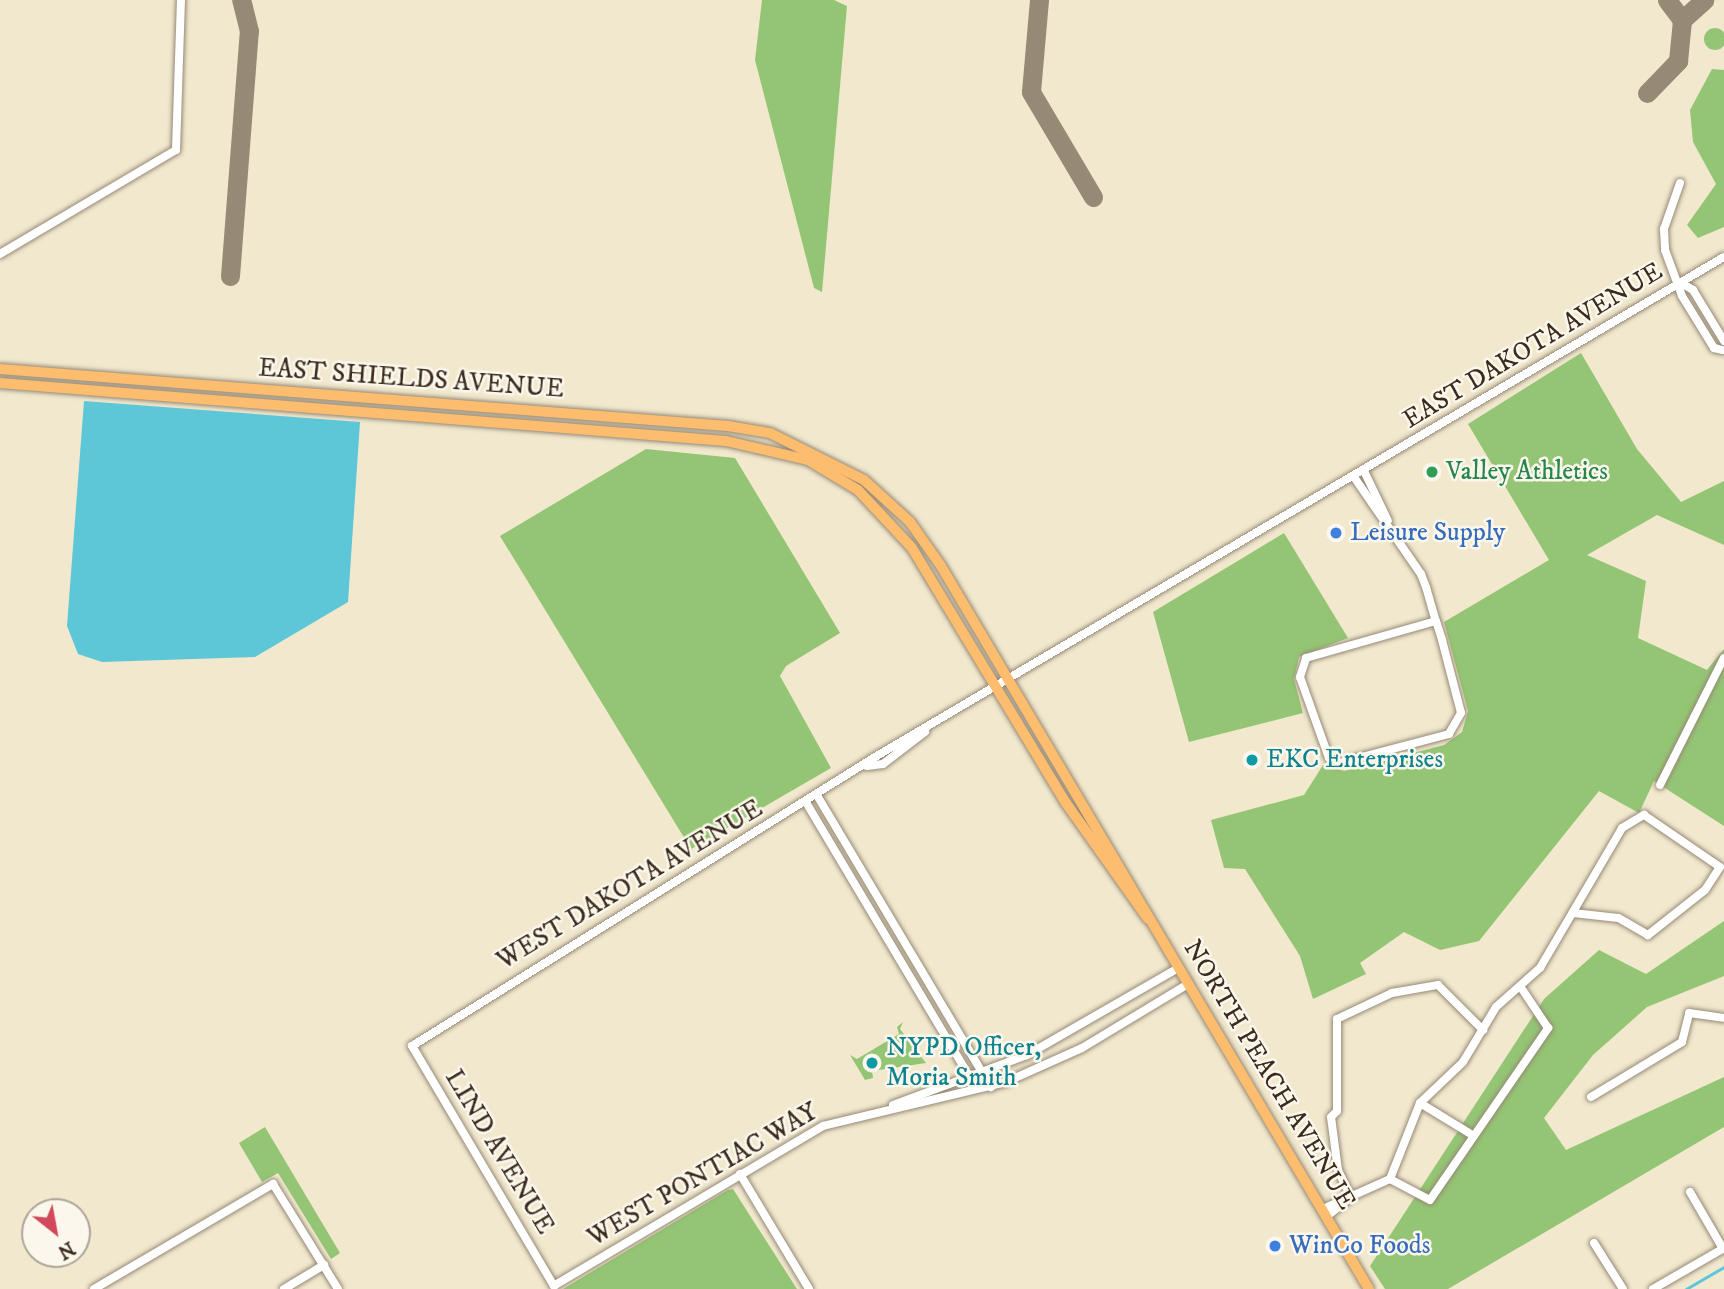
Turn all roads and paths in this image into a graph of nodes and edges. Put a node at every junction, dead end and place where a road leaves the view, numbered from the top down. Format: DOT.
graph roads {
  1 [pos="181,0"];
  2 [pos="1680,183"];
  3 [pos="0,254"];
  4 [pos="1724,257"];
  5 [pos="1681,283"];
  6 [pos="1724,343"];
  7 [pos="1724,351"];
  8 [pos="0,369"];
  9 [pos="0,383"];
  10 [pos="695,423"];
  11 [pos="695,439"];
  12 [pos="811,455"];
  13 [pos="1364,471"];
  14 [pos="1354,477"];
  15 [pos="1388,521"];
  16 [pos="1436,621"];
  17 [pos="1724,658"];
  18 [pos="1011,682"];
  19 [pos="998,690"];
  20 [pos="1660,785"];
  21 [pos="818,797"];
  22 [pos="807,804"];
  23 [pos="1573,913"];
  24 [pos="1150,921"];
  25 [pos="1178,968"];
  26 [pos="1188,984"];
  27 [pos="1520,986"];
  28 [pos="1724,1018"];
  29 [pos="1483,1030"];
  30 [pos="414,1040"];
  31 [pos="984,1074"];
  32 [pos="972,1080"];
  33 [pos="991,1087"];
  34 [pos="978,1091"];
  35 [pos="1591,1097"];
  36 [pos="1420,1103"];
  37 [pos="877,1111"];
  38 [pos="1474,1136"];
  39 [pos="740,1174"];
  40 [pos="1390,1179"];
  41 [pos="1690,1192"];
  42 [pos="1350,1197"];
  43 [pos="1325,1213"];
  44 [pos="1594,1243"];
  45 [pos="1723,1249"];
  46 [pos="324,1265"];
  47 [pos="554,1286"];
  48 [pos="93,1289"];
  49 [pos="284,1289"];
  50 [pos="338,1289"];
  51 [pos="809,1289"];
  52 [pos="1369,1289"];
  53 [pos="1623,1289"];
  54 [pos="1653,1289"];
  1 -- 3 [label="street"];
  2 -- 5 [label="street"];
  4 -- 5 [label="street, EAST DAKOTA AVENUE"];
  5 -- 6 [label="street"];
  5 -- 7 [label="street"];
  5 -- 13 [label="street, EAST DAKOTA AVENUE"];
  6 -- 7 [label="street"];
  8 -- 10 [label="main road, EAST SHIELDS AVENUE"];
  9 -- 11 [label="main road, EAST SHIELDS AVENUE"];
  10 -- 11 [label="main road"];
  10 -- 12 [label="main road, EAST SHIELDS AVENUE"];
  11 -- 12 [label="main road, EAST SHIELDS AVENUE"];
  12 -- 18 [label="main road, NORTH PEACH AVENUE"];
  12 -- 19 [label="main road, NORTH PEACH AVENUE"];
  13 -- 14 [label="street, EAST DAKOTA AVENUE"];
  13 -- 15 [label="street"];
  14 -- 15 [label="street"];
  14 -- 18 [label="street, EAST DAKOTA AVENUE"];
  15 -- 16 [label="street"];
  16 -- 16 [label="street"];
  17 -- 20 [label="street"];
  18 -- 19 [label="street, WEST DAKOTA AVENUE"];
  18 -- 24 [label="main road, NORTH PEACH AVENUE"];
  19 -- 21 [label="street, WEST DAKOTA AVENUE"];
  19 -- 24 [label="main road, NORTH PEACH AVENUE"];
  21 -- 22 [label="street, WEST DAKOTA AVENUE"];
  21 -- 31 [label="street"];
  22 -- 30 [label="street, WEST DAKOTA AVENUE"];
  22 -- 32 [label="street"];
  23 -- 23 [label="street"];
  23 -- 27 [label="street"];
  24 -- 25 [label="main road, NORTH PEACH AVENUE"];
  25 -- 26 [label="main road, NORTH PEACH AVENUE"];
  25 -- 31 [label="street, WEST PONTIAC WAY"];
  26 -- 33 [label="street, WEST PONTIAC WAY"];
  26 -- 43 [label="main road, NORTH PEACH AVENUE"];
  27 -- 29 [label="street"];
  27 -- 38 [label="street"];
  28 -- 35 [label="street"];
  29 -- 36 [label="street"];
  29 -- 42 [label="street"];
  30 -- 47 [label="street, LIND AVENUE"];
  31 -- 32 [label="street, WEST PONTIAC WAY"];
  31 -- 33 [label="street"];
  32 -- 34 [label="street"];
  32 -- 37 [label="street, WEST PONTIAC WAY"];
  33 -- 34 [label="street, WEST PONTIAC WAY"];
  34 -- 37 [label="street, WEST PONTIAC WAY"];
  36 -- 38 [label="street"];
  36 -- 40 [label="street"];
  37 -- 39 [label="street, WEST PONTIAC WAY"];
  38 -- 40 [label="street"];
  39 -- 47 [label="street, WEST PONTIAC WAY"];
  39 -- 51 [label="street"];
  40 -- 42 [label="street"];
  41 -- 45 [label="street"];
  42 -- 43 [label="street"];
  43 -- 52 [label="main road, NORTH PEACH AVENUE"];
  44 -- 53 [label="street"];
  45 -- 54 [label="street"];
  46 -- 48 [label="street"];
  46 -- 49 [label="street"];
  46 -- 50 [label="street"];
}
